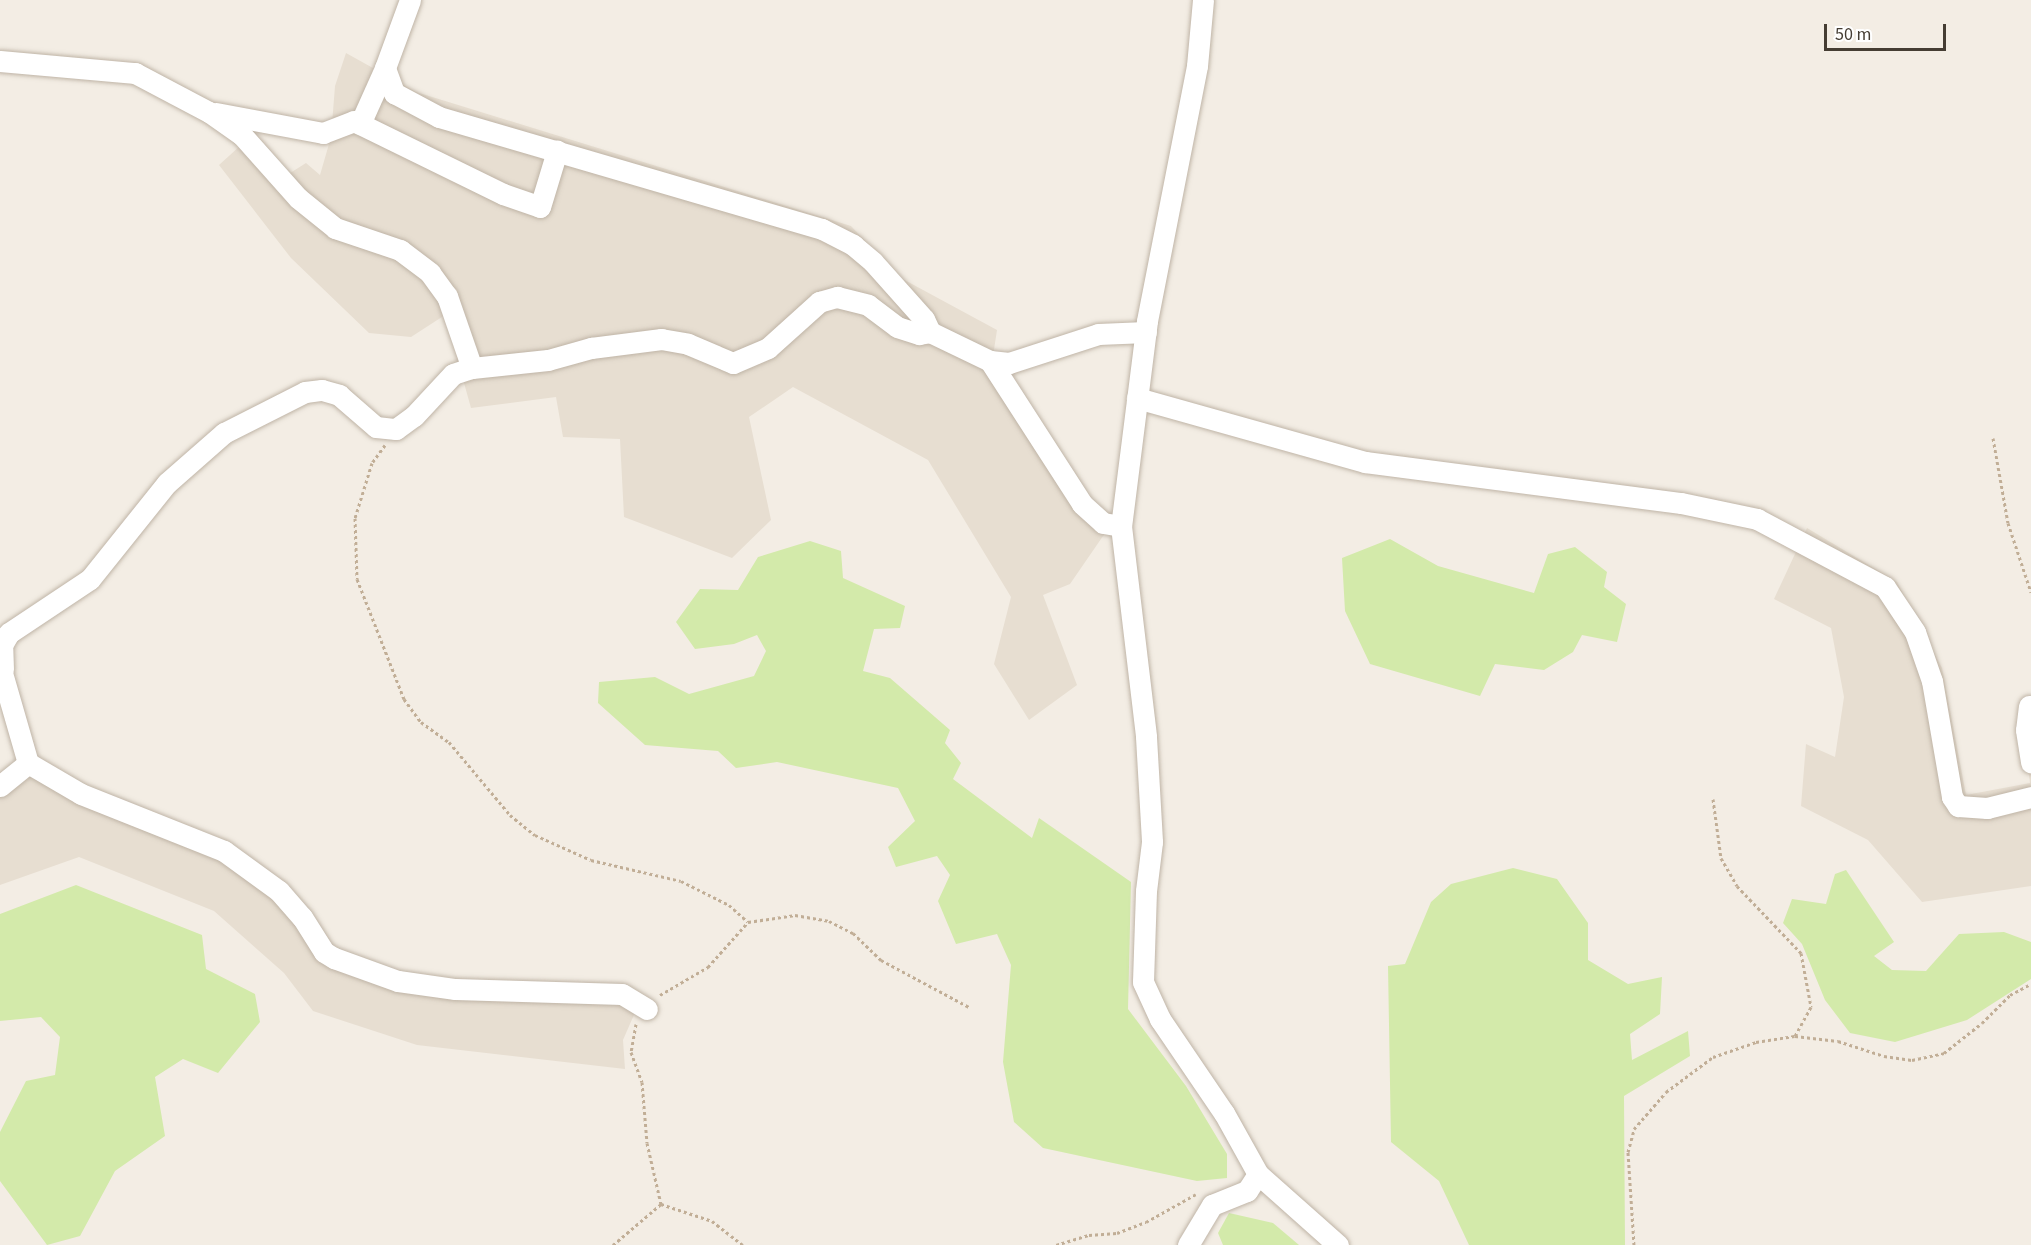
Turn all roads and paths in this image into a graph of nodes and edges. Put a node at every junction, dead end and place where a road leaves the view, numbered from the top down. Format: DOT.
graph roads {
  1 [pos="410,0"];
  2 [pos="1203,0"];
  3 [pos="0,61"];
  4 [pos="385,68"];
  5 [pos="209,112"];
  6 [pos="360,124"];
  7 [pos="557,151"];
  8 [pos="930,332"];
  9 [pos="1146,332"];
  10 [pos="990,361"];
  11 [pos="472,368"];
  12 [pos="1137,398"];
  13 [pos="396,429"];
  14 [pos="1993,438"];
  15 [pos="1121,526"];
  16 [pos="2031,592"];
  17 [pos="2,667"];
  18 [pos="2029,706"];
  19 [pos="28,763"];
  20 [pos="2031,763"];
  21 [pos="0,786"];
  22 [pos="2031,797"];
  23 [pos="1713,800"];
  24 [pos="748,922"];
  25 [pos="2031,984"];
  26 [pos="969,1007"];
  27 [pos="647,1009"];
  28 [pos="1795,1036"];
  29 [pos="1258,1174"];
  30 [pos="1205,1189"];
  31 [pos="661,1204"];
  32 [pos="613,1245"];
  33 [pos="743,1245"];
  34 [pos="1056,1245"];
  35 [pos="1188,1245"];
  36 [pos="1338,1245"];
  37 [pos="1634,1245"];
  1 -- 4 [label="street"];
  2 -- 9 [label="street"];
  3 -- 5 [label="street"];
  4 -- 6 [label="street"];
  4 -- 7 [label="street"];
  5 -- 6 [label="street"];
  5 -- 11 [label="street"];
  6 -- 7 [label="street"];
  7 -- 8 [label="street"];
  8 -- 10 [label="street"];
  8 -- 11 [label="street"];
  9 -- 10 [label="street"];
  9 -- 12 [label="street"];
  10 -- 15 [label="street"];
  11 -- 13 [label="street"];
  12 -- 15 [label="street"];
  12 -- 22 [label="street"];
  13 -- 17 [label="street"];
  13 -- 24 [label="path"];
  14 -- 16 [label="path"];
  15 -- 29 [label="street"];
  17 -- 19 [label="street"];
  18 -- 20 [label="street"];
  19 -- 21 [label="street"];
  19 -- 27 [label="street"];
  23 -- 28 [label="path"];
  24 -- 26 [label="path"];
  24 -- 27 [label="path"];
  25 -- 28 [label="path"];
  27 -- 31 [label="path"];
  28 -- 37 [label="path"];
  29 -- 35 [label="street"];
  29 -- 36 [label="street"];
  30 -- 34 [label="path"];
  31 -- 32 [label="path"];
  31 -- 33 [label="path"];
}
